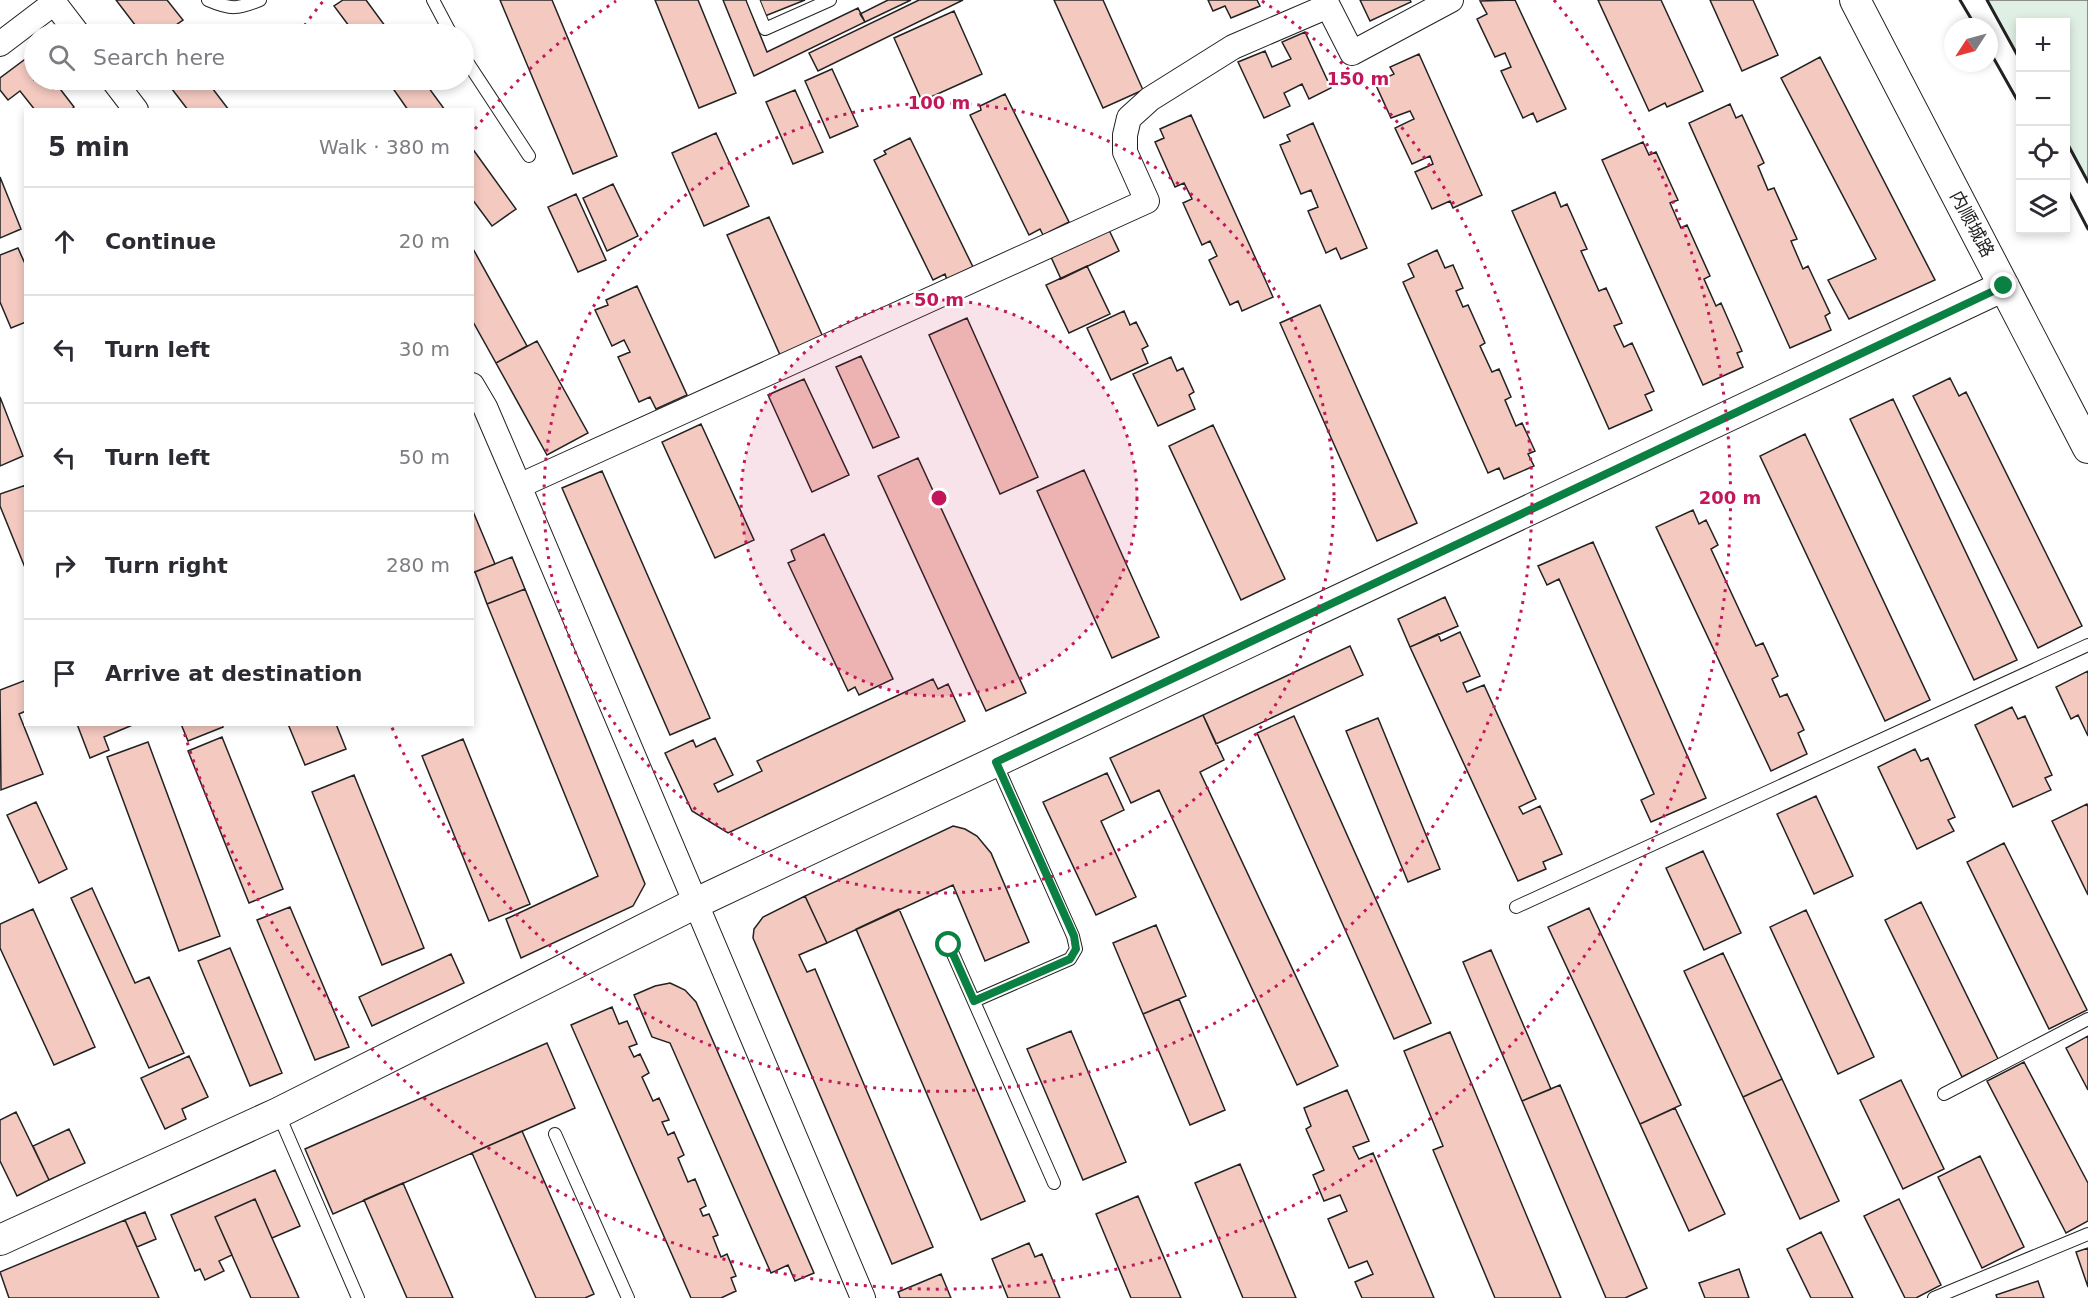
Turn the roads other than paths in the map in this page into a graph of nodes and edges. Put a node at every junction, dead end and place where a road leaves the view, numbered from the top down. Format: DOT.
graph roads {
  1 [pos="208,0"];
  2 [pos="260,0"];
  3 [pos="433,0"];
  4 [pos="753,0"];
  5 [pos="830,0"];
  6 [pos="1451,0"];
  7 [pos="1855,0"];
  8 [pos="53,1"];
  9 [pos="25,24"];
  10 [pos="70,24"];
  11 [pos="446,24"];
  12 [pos="24,25"];
  13 [pos="0,44"];
  14 [pos="474,72"];
  15 [pos="121,90"];
  16 [pos="134,108"];
  17 [pos="529,156"];
  18 [pos="2004,286"];
  19 [pos="474,388"];
  20 [pos="2088,448"];
  21 [pos="519,486"];
  22 [pos="2088,645"];
  23 [pos="996,762"];
  24 [pos="696,903"];
  25 [pos="1516,907"];
  26 [pos="949,945"];
  27 [pos="974,1001"];
  28 [pos="2088,1018"];
  29 [pos="1944,1094"];
  30 [pos="278,1113"];
  31 [pos="555,1134"];
  32 [pos="1054,1183"];
  33 [pos="2088,1234"];
  34 [pos="0,1240"];
  35 [pos="358,1298"];
  36 [pos="628,1298"];
  37 [pos="863,1298"];
  38 [pos="1934,1298"];
  1 -- 2 [label="lane"];
  3 -- 11 [label="lane"];
  4 -- 5 [label="lane"];
  6 -- 21 [label="street"];
  7 -- 18 [label="street, 内顺城路"];
  8 -- 9 [label="street"];
  8 -- 10 [label="street"];
  12 -- 13 [label="street"];
  14 -- 17 [label="lane"];
  15 -- 16 [label="street"];
  18 -- 20 [label="street, 内顺城路"];
  18 -- 23 [label="street"];
  19 -- 21 [label="street"];
  21 -- 24 [label="street"];
  22 -- 25 [label="lane"];
  23 -- 24 [label="street"];
  23 -- 27 [label="lane"];
  24 -- 30 [label="street"];
  24 -- 37 [label="street"];
  26 -- 27 [label="lane"];
  27 -- 32 [label="lane"];
  28 -- 29 [label="lane"];
  30 -- 34 [label="street"];
  30 -- 35 [label="lane"];
  31 -- 36 [label="lane"];
  33 -- 38 [label="lane"];
}
